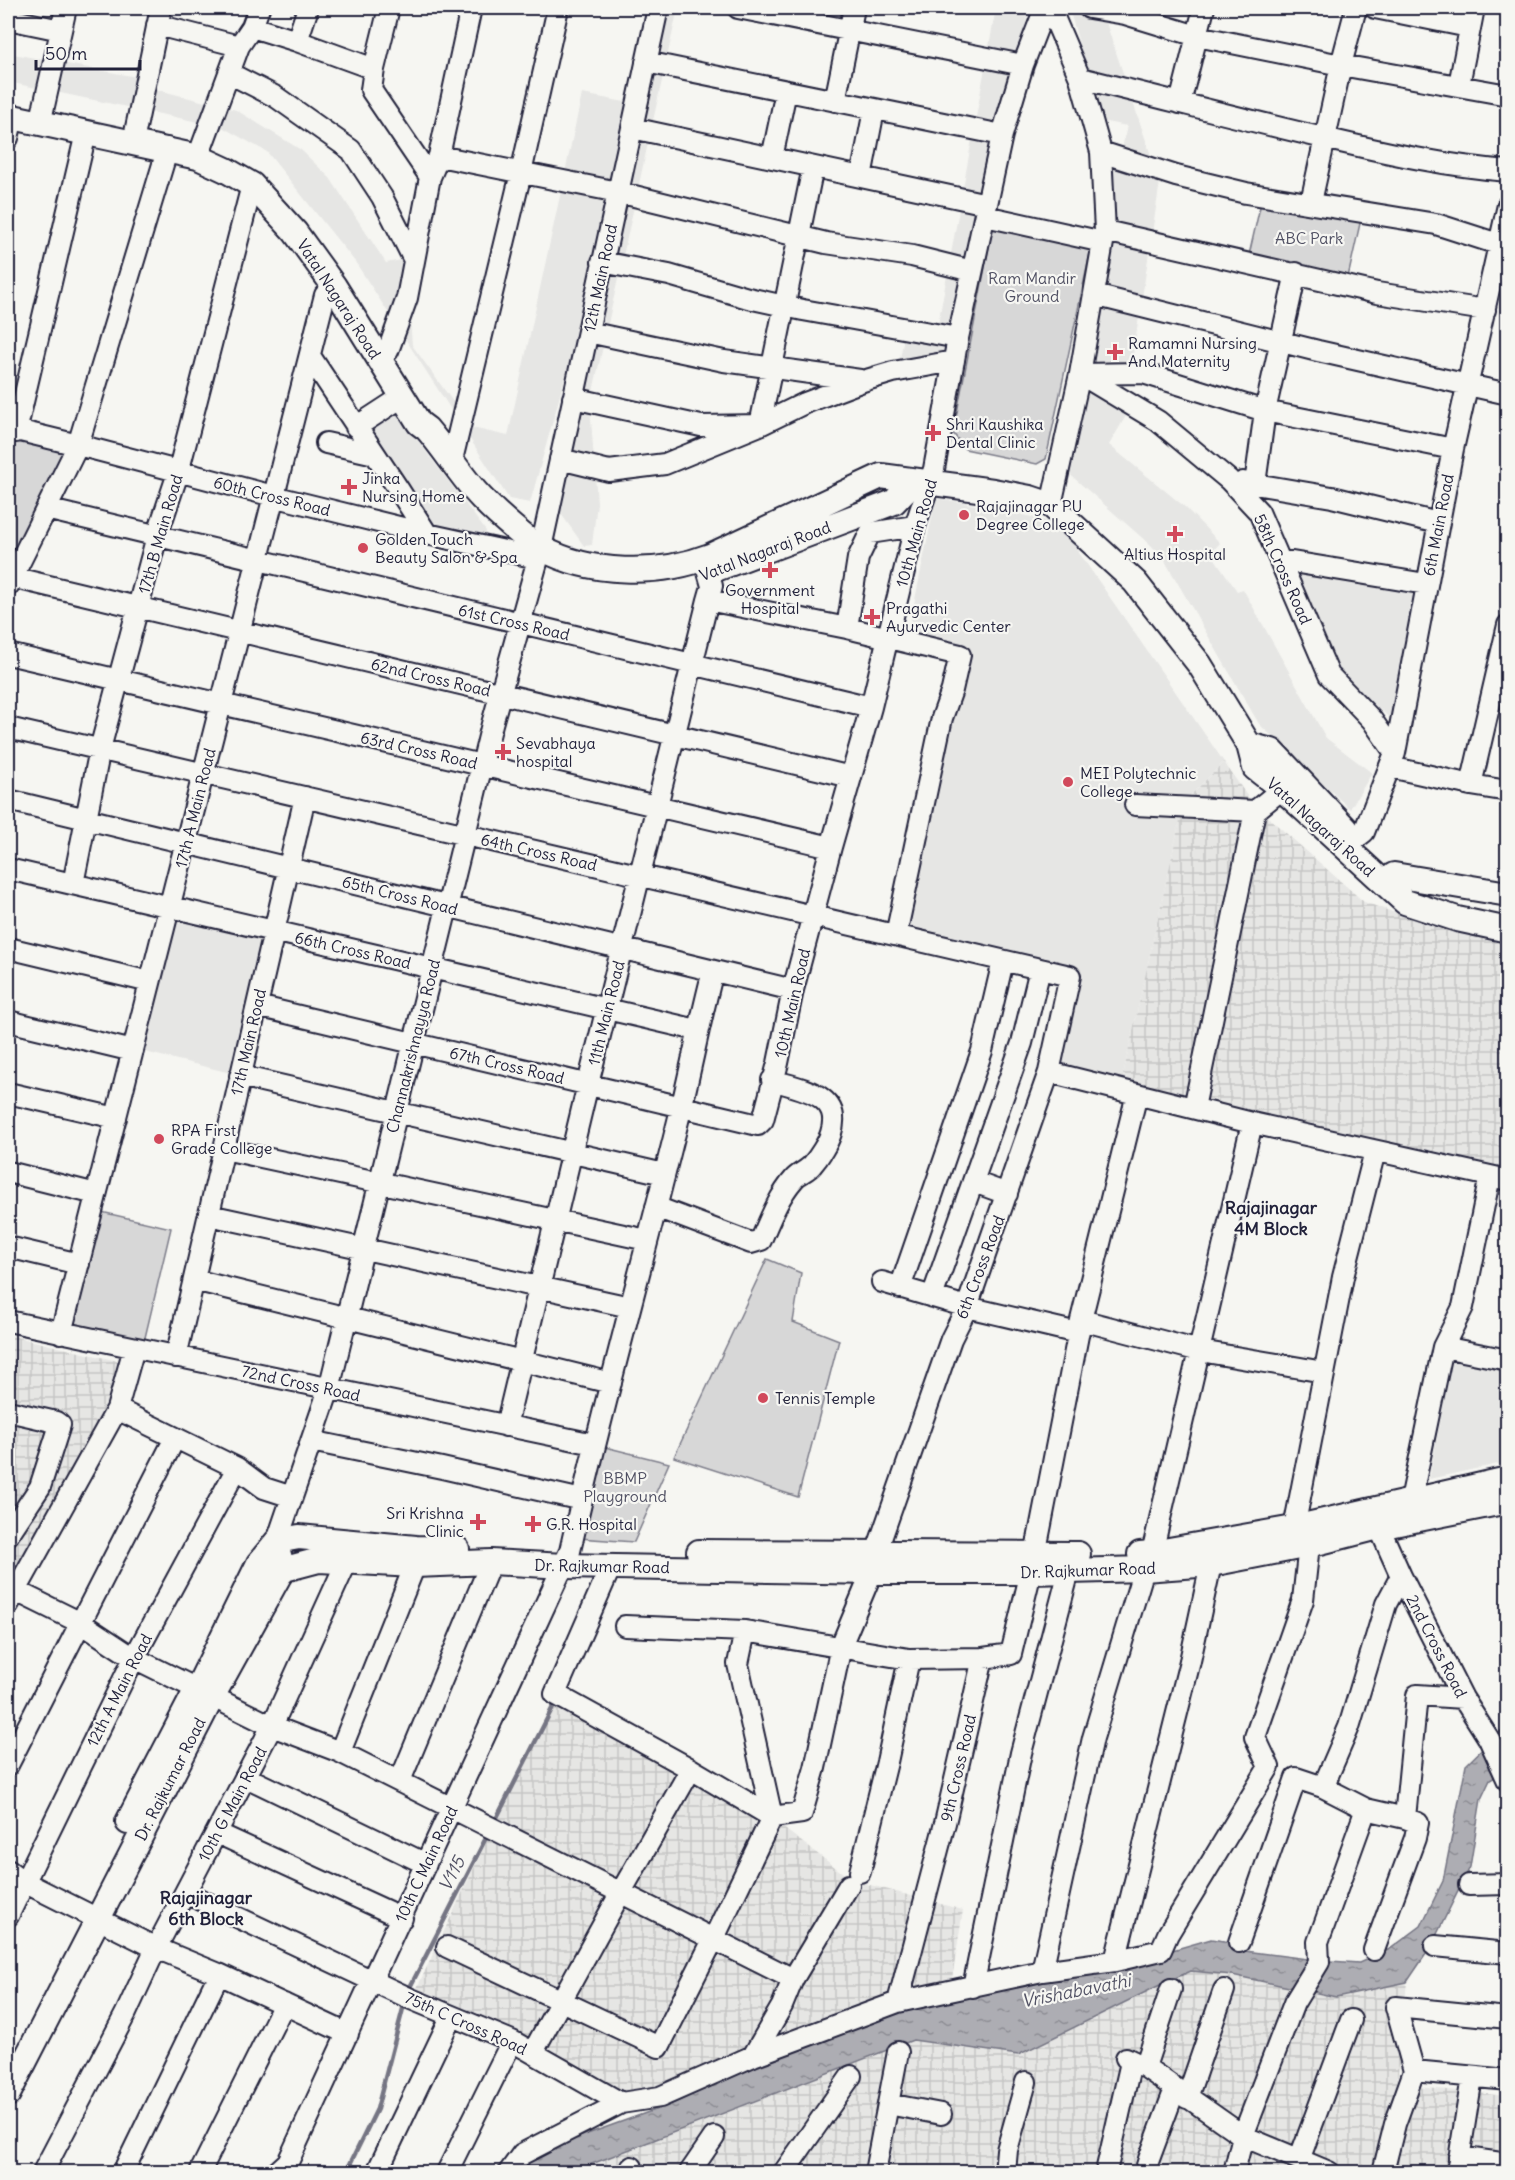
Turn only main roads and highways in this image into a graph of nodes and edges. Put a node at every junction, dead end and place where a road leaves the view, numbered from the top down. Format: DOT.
graph roads {
  1 [pos="9,124"];
  2 [pos="419,423"];
  3 [pos="922,481"];
  4 [pos="539,553"];
  5 [pos="1249,745"];
  6 [pos="1394,875"];
  7 [pos="1508,894"];
  8 [pos="1508,915"];
  9 [pos="1508,930"];
  10 [pos="1508,1479"];
  11 [pos="1508,1501"];
  12 [pos="1376,1518"];
  13 [pos="1301,1536"];
  14 [pos="567,1559"];
  15 [pos="1148,1561"];
  16 [pos="874,1562"];
  17 [pos="1033,1563"];
  18 [pos="205,1693"];
  19 [pos="90,1915"];
  20 [pos="8,2058"];
  21 [pos="8,2094"];
  1 -- 2 [label="main road, Vatal Nagaraj Road"];
  2 -- 4 [label="main road, Vatal Nagaraj Road"];
  2 -- 4 [label="main road, Vatal Nagaraj Road"];
  3 -- 4 [label="main road, Vatal Nagaraj Road"];
  3 -- 4 [label="main road, Vatal Nagaraj Road"];
  3 -- 5 [label="main road, Vatal Nagaraj Road"];
  5 -- 6 [label="main road, Vatal Nagaraj Road"];
  5 -- 9 [label="main road, Vatal Nagaraj Road"];
  6 -- 7 [label="main road"];
  6 -- 8 [label="main road, Vatal Nagaraj Road"];
  10 -- 12 [label="main road, Dr. Rajkumar Road"];
  11 -- 12 [label="main road, Dr. Rajkumar Road"];
  12 -- 13 [label="main road, Dr. Rajkumar Road"];
  13 -- 15 [label="main road, Dr. Rajkumar Road"];
  13 -- 15 [label="main road, Dr. Rajkumar Road"];
  14 -- 16 [label="main road, Dr. Rajkumar Road"];
  14 -- 16 [label="main road, Dr. Rajkumar Road"];
  14 -- 18 [label="main road, Dr. Rajkumar Road"];
  14 -- 18 [label="main road, Dr. Rajkumar Road"];
  15 -- 17 [label="main road, Dr. Rajkumar Road"];
  15 -- 17 [label="main road, Dr. Rajkumar Road"];
  16 -- 17 [label="main road, Dr. Rajkumar Road"];
  18 -- 19 [label="main road, Dr. Rajkumar Road"];
  19 -- 20 [label="main road, Dr. Rajkumar Road"];
  19 -- 21 [label="main road, Dr. Rajkumar Road"];
}
